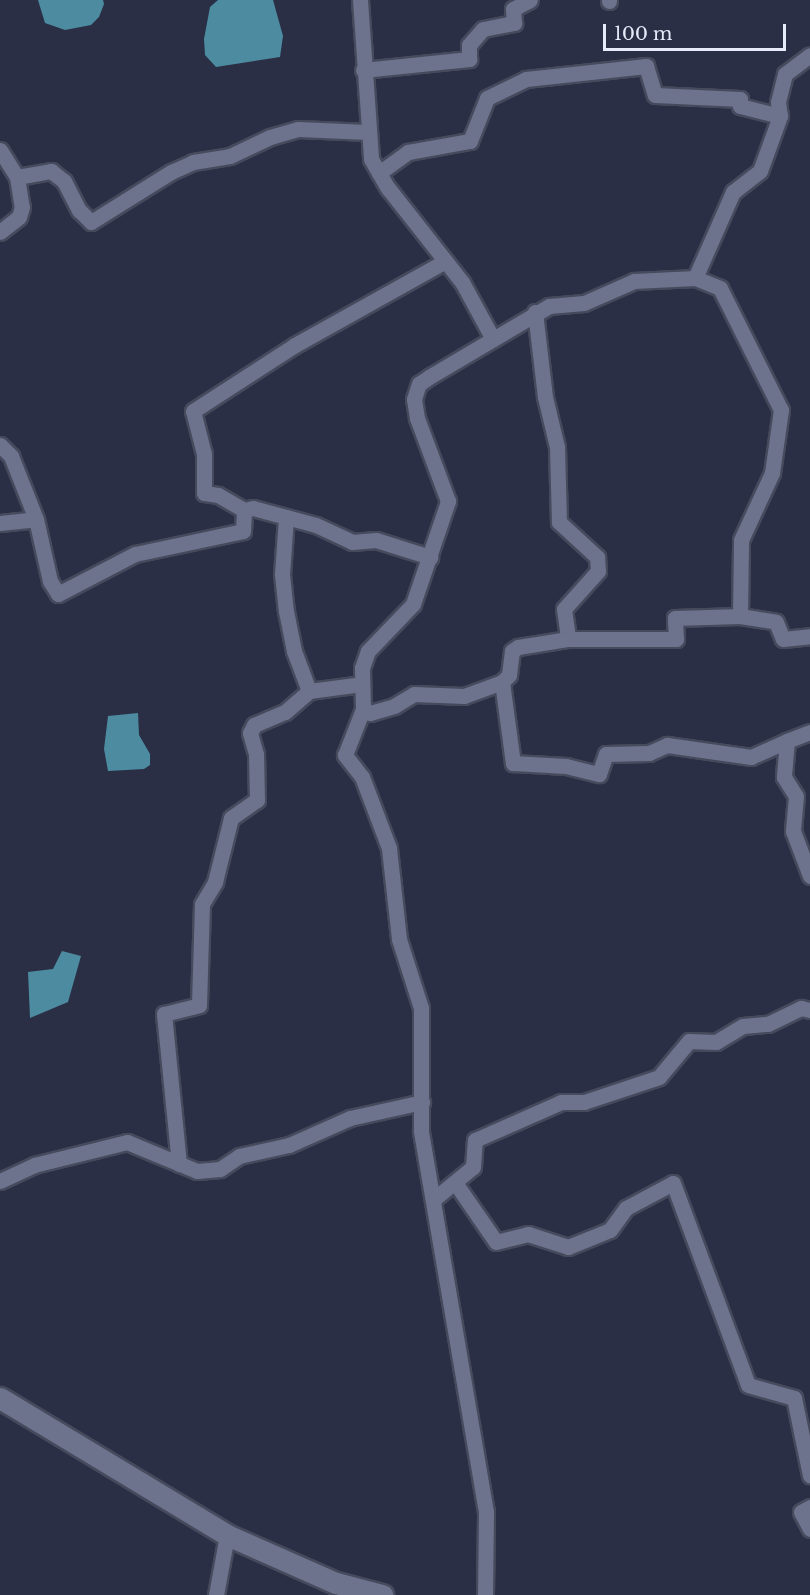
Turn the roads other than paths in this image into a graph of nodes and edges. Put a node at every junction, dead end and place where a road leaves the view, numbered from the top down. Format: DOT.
graph roads {
  1 [pos="360,0"];
  2 [pos="530,0"];
  3 [pos="810,55"];
  4 [pos="363,70"];
  5 [pos="780,116"];
  6 [pos="368,132"];
  7 [pos="0,150"];
  8 [pos="379,173"];
  9 [pos="17,177"];
  10 [pos="0,232"];
  11 [pos="445,261"];
  12 [pos="695,278"];
  13 [pos="535,312"];
  14 [pos="494,339"];
  15 [pos="0,445"];
  16 [pos="244,510"];
  17 [pos="286,517"];
  18 [pos="36,519"];
  19 [pos="0,523"];
  20 [pos="430,557"];
  21 [pos="740,616"];
  22 [pos="810,636"];
  23 [pos="568,639"];
  24 [pos="502,682"];
  25 [pos="362,684"];
  26 [pos="309,691"];
  27 [pos="363,709"];
  28 [pos="810,732"];
  29 [pos="787,741"];
  30 [pos="810,876"];
  31 [pos="810,1010"];
  32 [pos="422,1102"];
  33 [pos="179,1164"];
  34 [pos="0,1181"];
  35 [pos="456,1184"];
  36 [pos="435,1199"];
  37 [pos="0,1398"];
  38 [pos="810,1475"];
  39 [pos="810,1507"];
  40 [pos="810,1529"];
  41 [pos="228,1535"];
  42 [pos="216,1595"];
  43 [pos="382,1595"];
  44 [pos="485,1595"];
  1 -- 4 [label="street"];
  2 -- 4 [label="street"];
  3 -- 5 [label="street"];
  4 -- 6 [label="street"];
  5 -- 8 [label="street"];
  5 -- 12 [label="street"];
  6 -- 8 [label="street"];
  6 -- 9 [label="street"];
  7 -- 9 [label="street"];
  8 -- 11 [label="street"];
  9 -- 10 [label="street"];
  11 -- 14 [label="street"];
  11 -- 16 [label="street"];
  12 -- 13 [label="street"];
  12 -- 21 [label="street"];
  13 -- 14 [label="street"];
  13 -- 23 [label="street"];
  14 -- 20 [label="street"];
  15 -- 18 [label="street"];
  16 -- 17 [label="street"];
  16 -- 18 [label="street"];
  17 -- 20 [label="street"];
  17 -- 26 [label="street"];
  18 -- 19 [label="street"];
  20 -- 25 [label="street"];
  21 -- 22 [label="street"];
  21 -- 23 [label="street"];
  23 -- 24 [label="street"];
  24 -- 27 [label="street"];
  24 -- 29 [label="street"];
  25 -- 26 [label="street"];
  25 -- 27 [label="street"];
  26 -- 33 [label="street"];
  27 -- 32 [label="street"];
  28 -- 29 [label="street"];
  29 -- 30 [label="street"];
  31 -- 35 [label="street"];
  32 -- 33 [label="street"];
  32 -- 36 [label="street"];
  33 -- 34 [label="street"];
  35 -- 36 [label="street"];
  35 -- 38 [label="street"];
  36 -- 44 [label="street"];
  37 -- 41 [label="main road"];
  39 -- 40 [label="street"];
  41 -- 42 [label="street"];
  41 -- 43 [label="main road"];
}
